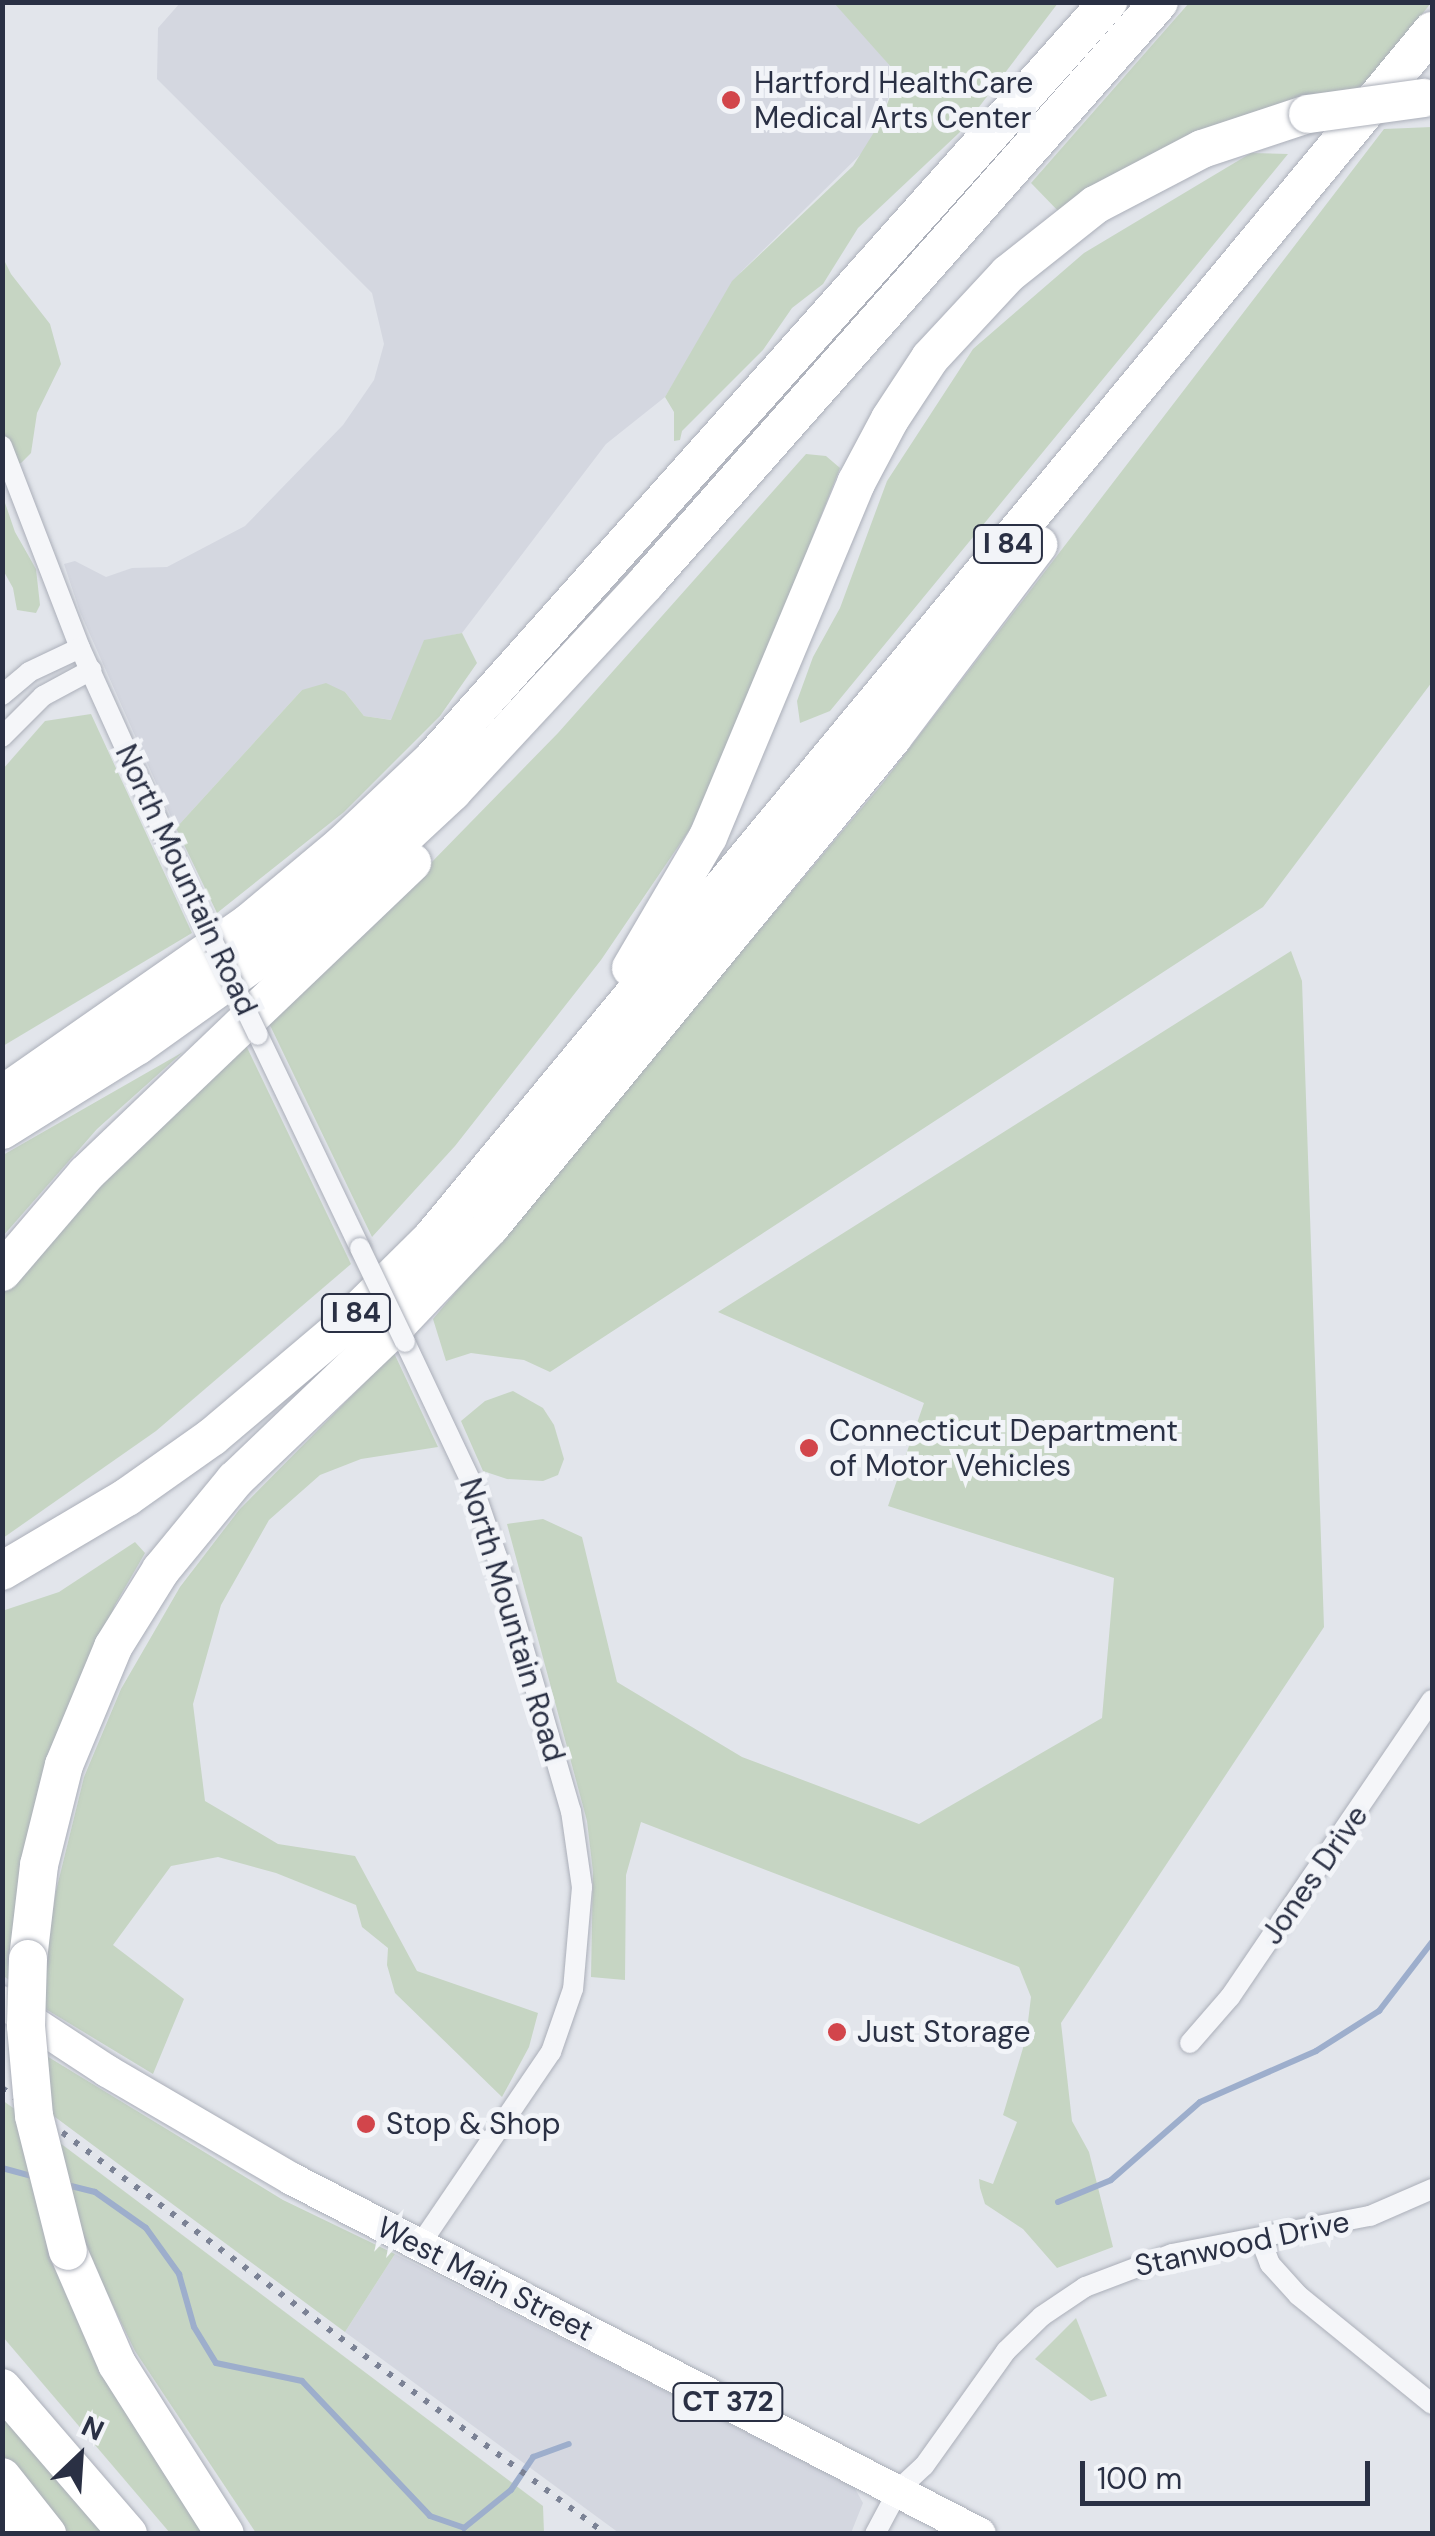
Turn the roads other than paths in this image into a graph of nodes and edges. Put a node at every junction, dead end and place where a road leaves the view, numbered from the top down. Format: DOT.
graph roads {
  1 [pos="1108,2"];
  2 [pos="1159,2"];
  3 [pos="1432,31"];
  4 [pos="1428,98"];
  5 [pos="1132,394"];
  6 [pos="2,446"];
  7 [pos="646,582"];
  8 [pos="80,648"];
  9 [pos="91,670"];
  10 [pos="2,694"];
  11 [pos="2,737"];
  12 [pos="583,1058"];
  13 [pos="2,1094"];
  14 [pos="2,1130"];
  15 [pos="2,1272"];
  16 [pos="2,1571"];
  17 [pos="1430,1711"];
  18 [pos="2,2002"];
  19 [pos="1190,2043"];
  20 [pos="1432,2189"];
  21 [pos="1260,2238"];
  22 [pos="420,2245"];
  23 [pos="2,2388"];
  24 [pos="1432,2404"];
  25 [pos="2,2476"];
  26 [pos="900,2489"];
  27 [pos="2,2526"];
  28 [pos="10,2534"];
  29 [pos="48,2534"];
  30 [pos="128,2534"];
  31 [pos="225,2534"];
  32 [pos="875,2534"];
  33 [pos="980,2534"];
  1 -- 13 [label="highway"];
  2 -- 7 [label="highway"];
  3 -- 5 [label="highway, I 84"];
  4 -- 12 [label="highway, bridge"];
  5 -- 12 [label="highway, I 84"];
  5 -- 31 [label="highway, bridge"];
  6 -- 8 [label="street, North Mountain Road"];
  7 -- 14 [label="highway"];
  7 -- 15 [label="highway"];
  8 -- 9 [label="street, North Mountain Road"];
  8 -- 10 [label="street"];
  9 -- 11 [label="street"];
  9 -- 22 [label="street, North Mountain Road, bridge"];
  12 -- 16 [label="highway, I 84"];
  17 -- 19 [label="street, Jones Drive"];
  18 -- 22 [label="main road, West Main Street / CT 372"];
  20 -- 21 [label="street, Stanwood Drive"];
  21 -- 24 [label="street"];
  21 -- 26 [label="street, Stanwood Drive"];
  22 -- 26 [label="main road, West Main Street / CT 372"];
  23 -- 30 [label="highway"];
  25 -- 29 [label="highway"];
  26 -- 32 [label="street, Stanwood Drive"];
  26 -- 33 [label="main road, West Main Street / CT 372"];
  27 -- 28 [label="highway"];
}
